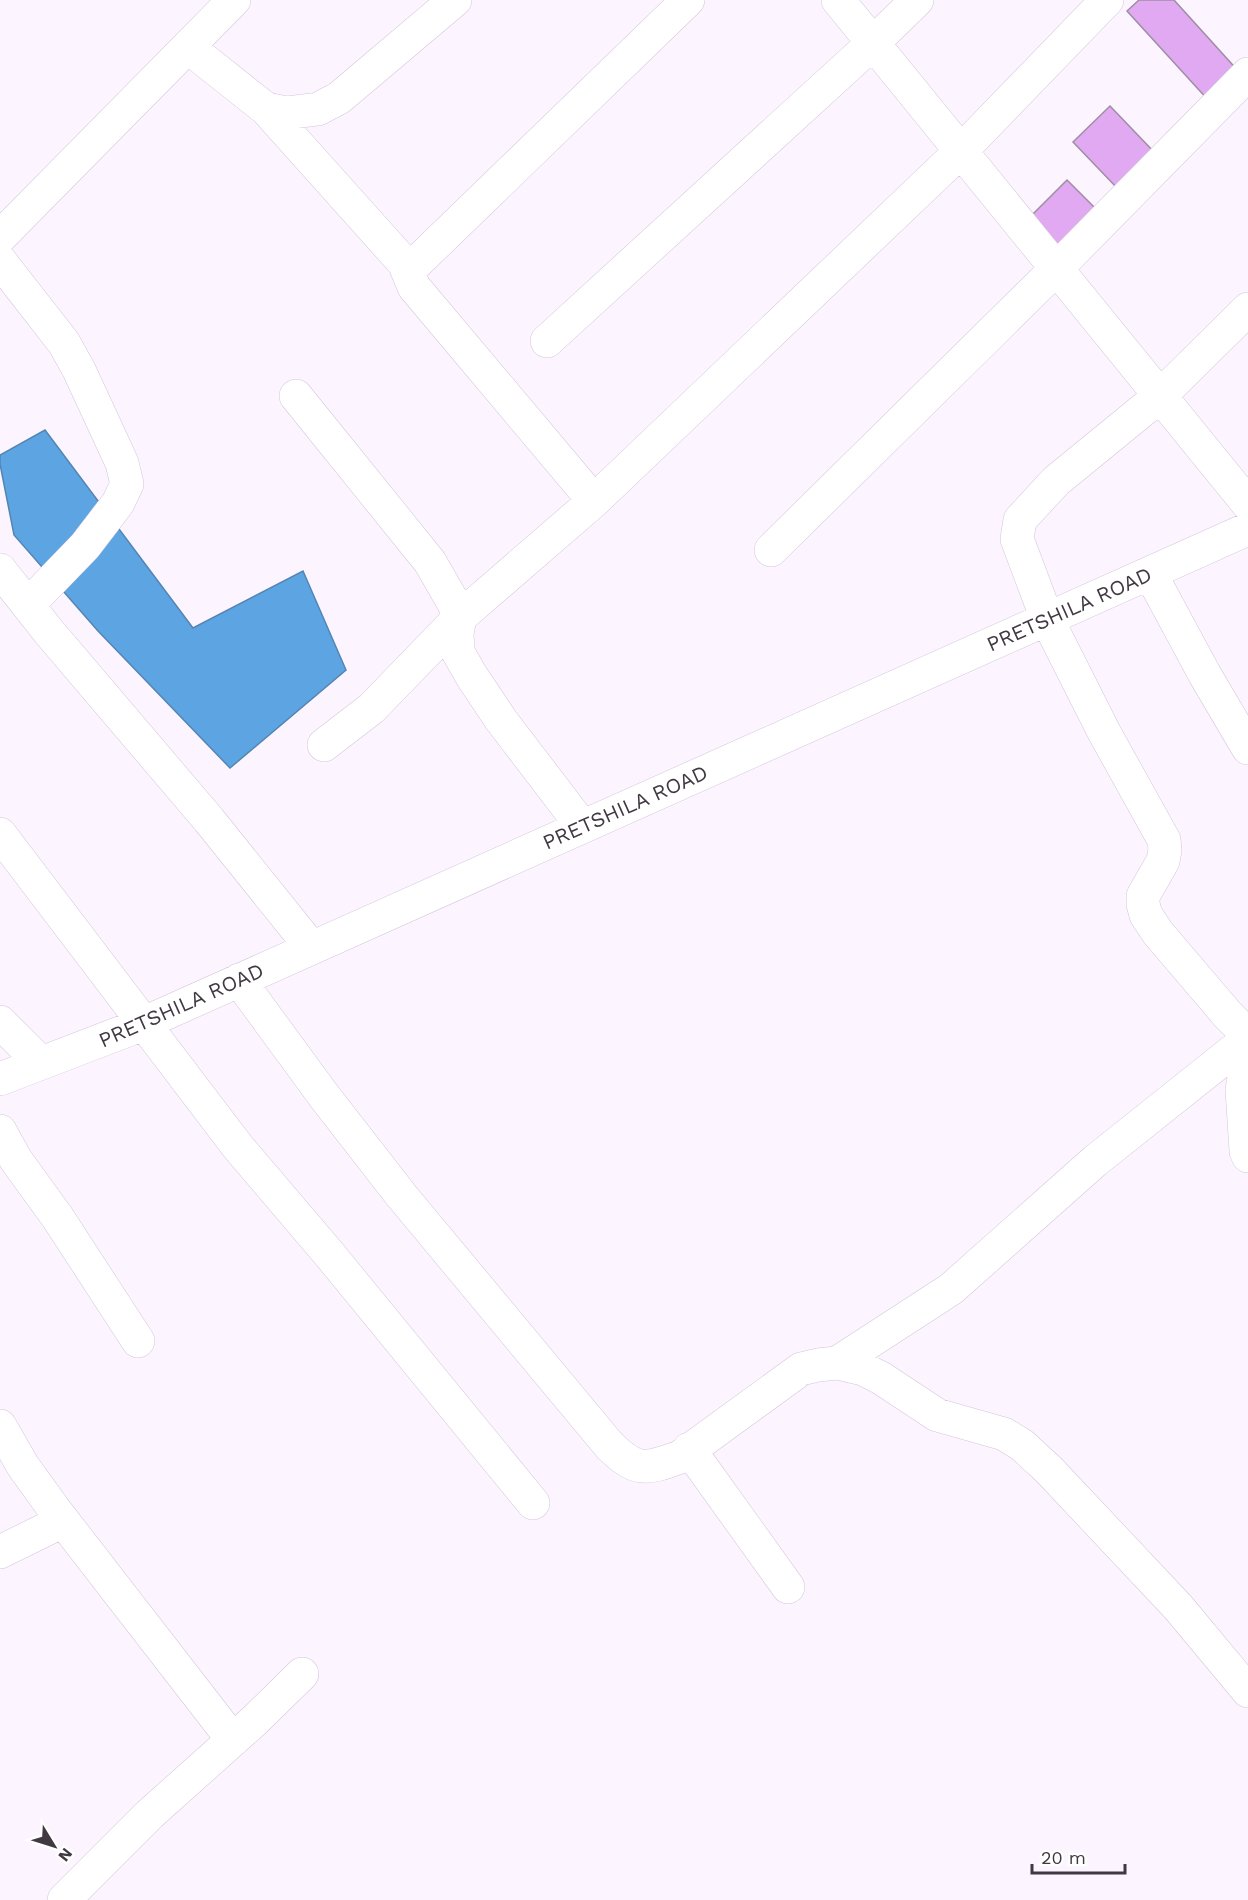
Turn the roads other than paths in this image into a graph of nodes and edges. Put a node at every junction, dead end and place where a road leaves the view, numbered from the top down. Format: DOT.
graph roads {
  1 [pos="234,0"];
  2 [pos="455,0"];
  3 [pos="688,0"];
  4 [pos="838,0"];
  5 [pos="917,0"];
  6 [pos="1107,0"];
  7 [pos="873,43"];
  8 [pos="188,46"];
  9 [pos="1248,74"];
  10 [pos="266,109"];
  11 [pos="961,151"];
  12 [pos="0,237"];
  13 [pos="0,261"];
  14 [pos="1056,269"];
  15 [pos="408,271"];
  16 [pos="1248,309"];
  17 [pos="547,341"];
  18 [pos="296,396"];
  19 [pos="1160,396"];
  20 [pos="594,501"];
  21 [pos="1248,504"];
  22 [pos="1248,529"];
  23 [pos="771,550"];
  24 [pos="0,570"];
  25 [pos="1150,573"];
  26 [pos="28,605"];
  27 [pos="460,617"];
  28 [pos="1047,619"];
  29 [pos="324,745"];
  30 [pos="1248,748"];
  31 [pos="582,826"];
  32 [pos="0,834"];
  33 [pos="311,947"];
  34 [pos="239,980"];
  35 [pos="0,1022"];
  36 [pos="143,1023"];
  37 [pos="1248,1037"];
  38 [pos="1248,1053"];
  39 [pos="41,1063"];
  40 [pos="0,1079"];
  41 [pos="0,1131"];
  42 [pos="1248,1156"];
  43 [pos="138,1341"];
  44 [pos="837,1363"];
  45 [pos="0,1426"];
  46 [pos="689,1449"];
  47 [pos="533,1503"];
  48 [pos="63,1521"];
  49 [pos="0,1552"];
  50 [pos="788,1587"];
  51 [pos="302,1674"];
  52 [pos="1248,1691"];
  53 [pos="233,1740"];
  54 [pos="64,1900"];
  1 -- 8 [label="street"];
  2 -- 10 [label="street"];
  3 -- 15 [label="street"];
  4 -- 7 [label="street"];
  5 -- 7 [label="street"];
  6 -- 11 [label="street"];
  7 -- 11 [label="street"];
  7 -- 17 [label="street"];
  8 -- 10 [label="street"];
  8 -- 12 [label="street"];
  9 -- 14 [label="street"];
  10 -- 15 [label="street"];
  11 -- 14 [label="street"];
  11 -- 20 [label="street"];
  13 -- 26 [label="street"];
  14 -- 19 [label="street"];
  14 -- 23 [label="street"];
  15 -- 20 [label="street"];
  16 -- 19 [label="street"];
  18 -- 27 [label="street"];
  19 -- 21 [label="street"];
  19 -- 28 [label="street"];
  20 -- 27 [label="street"];
  22 -- 25 [label="street, PRETSHILA ROAD"];
  24 -- 26 [label="street"];
  25 -- 28 [label="street, PRETSHILA ROAD"];
  25 -- 30 [label="street"];
  26 -- 33 [label="street"];
  27 -- 29 [label="street"];
  27 -- 31 [label="street"];
  28 -- 31 [label="street, PRETSHILA ROAD"];
  28 -- 37 [label="street"];
  31 -- 33 [label="street, PRETSHILA ROAD"];
  32 -- 36 [label="street"];
  33 -- 34 [label="street, PRETSHILA ROAD"];
  34 -- 36 [label="street, PRETSHILA ROAD"];
  34 -- 46 [label="street"];
  35 -- 39 [label="street"];
  36 -- 39 [label="street, PRETSHILA ROAD"];
  36 -- 47 [label="street"];
  37 -- 44 [label="street"];
  38 -- 42 [label="street"];
  39 -- 40 [label="street, PRETSHILA ROAD"];
  41 -- 43 [label="street"];
  44 -- 46 [label="street"];
  44 -- 52 [label="street"];
  45 -- 48 [label="street"];
  46 -- 50 [label="street"];
  48 -- 49 [label="street"];
  48 -- 53 [label="street"];
  51 -- 53 [label="street"];
  53 -- 54 [label="street"];
}
